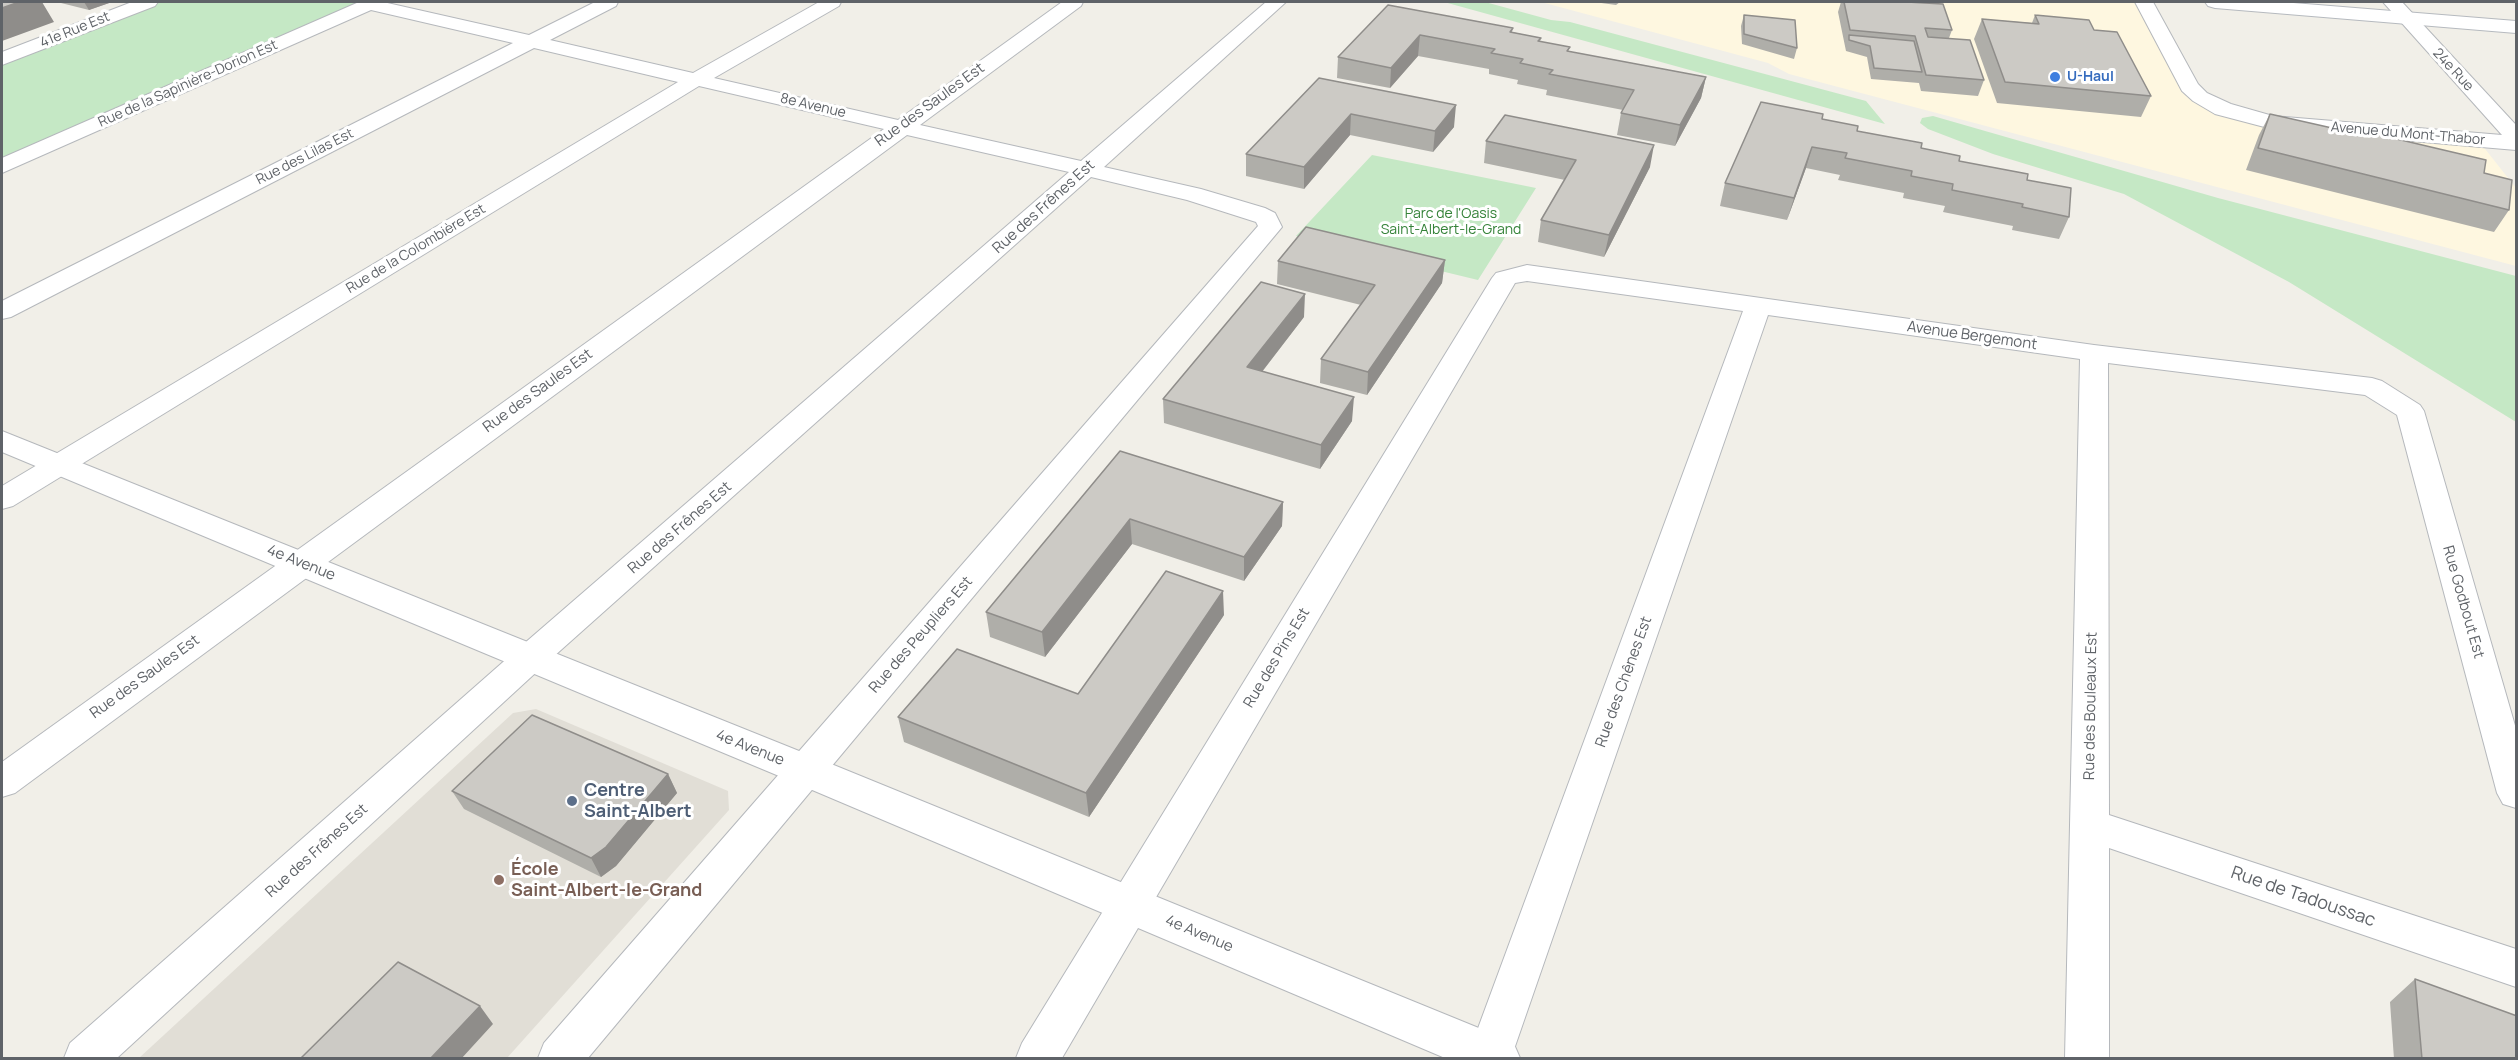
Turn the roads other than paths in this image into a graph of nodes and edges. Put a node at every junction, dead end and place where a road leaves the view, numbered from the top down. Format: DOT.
graph roads {
  1 [pos="148,2"];
  2 [pos="609,2"];
  3 [pos="832,2"];
  4 [pos="1074,2"];
  5 [pos="1277,2"];
  6 [pos="2144,2"];
  7 [pos="2215,2"];
  8 [pos="2424,2"];
  9 [pos="371,3"];
  10 [pos="2398,9"];
  11 [pos="2517,10"];
  12 [pos="2517,27"];
  13 [pos="531,41"];
  14 [pos="2,59"];
  15 [pos="697,79"];
  16 [pos="902,126"];
  17 [pos="2517,137"];
  18 [pos="2517,143"];
  19 [pos="2,166"];
  20 [pos="1087,169"];
  21 [pos="1257,213"];
  22 [pos="1527,273"];
  23 [pos="1758,306"];
  24 [pos="2,311"];
  25 [pos="2094,353"];
  26 [pos="2410,411"];
  27 [pos="2,441"];
  28 [pos="59,464"];
  29 [pos="2,499"];
  30 [pos="301,563"];
  31 [pos="531,657"];
  32 [pos="805,770"];
  33 [pos="2,782"];
  34 [pos="2517,794"];
  35 [pos="2089,825"];
  36 [pos="1130,905"];
  37 [pos="2517,968"];
  38 [pos="1492,1058"];
  39 [pos="86,1059"];
  40 [pos="560,1059"];
  41 [pos="1038,1059"];
  42 [pos="2087,1059"];
  1 -- 14 [label="street, 41e Rue Est"];
  2 -- 13 [label="street, Rue des Lilas Est"];
  3 -- 15 [label="street, Rue de la Colombière Est"];
  4 -- 16 [label="street, Rue des Saules Est"];
  5 -- 20 [label="street, Rue des Frênes Est"];
  6 -- 18 [label="street, Avenue du Mont-Thabor"];
  7 -- 10 [label="street"];
  8 -- 11 [label="street"];
  9 -- 13 [label="street, 8e Avenue"];
  9 -- 19 [label="street, Rue de la Sapinière-Dorion Est"];
  10 -- 12 [label="street"];
  10 -- 17 [label="street, 24e Rue"];
  13 -- 15 [label="street, 8e Avenue"];
  13 -- 24 [label="street, Rue des Lilas Est"];
  15 -- 16 [label="street, 8e Avenue"];
  15 -- 28 [label="street, Rue de la Colombière Est"];
  16 -- 20 [label="street, 8e Avenue"];
  16 -- 30 [label="street, Rue des Saules Est"];
  20 -- 21 [label="street, 8e Avenue"];
  20 -- 31 [label="street, Rue des Frênes Est"];
  21 -- 32 [label="street, Rue des Peupliers Est"];
  22 -- 23 [label="street, Avenue Bergemont"];
  22 -- 36 [label="street, Rue des Pins Est"];
  23 -- 25 [label="street, Avenue Bergemont"];
  23 -- 38 [label="street, Rue des Chênes Est"];
  25 -- 26 [label="street, Avenue Bergemont"];
  25 -- 35 [label="street, Rue des Bouleaux Est"];
  26 -- 34 [label="street, Rue Godbout Est"];
  27 -- 28 [label="street, 4e Avenue"];
  28 -- 29 [label="street, Rue de la Colombière Est"];
  28 -- 30 [label="street, 4e Avenue"];
  30 -- 31 [label="street, 4e Avenue"];
  30 -- 33 [label="street, Rue des Saules Est"];
  31 -- 32 [label="street, 4e Avenue"];
  31 -- 39 [label="street, Rue des Frênes Est"];
  32 -- 36 [label="street, 4e Avenue"];
  32 -- 40 [label="street, Rue des Peupliers Est"];
  35 -- 37 [label="street, Rue de Tadoussac"];
  35 -- 42 [label="street, Rue des Bouleaux Est"];
  36 -- 38 [label="street, 4e Avenue"];
  36 -- 41 [label="street, Rue des Pins Est"];
}
